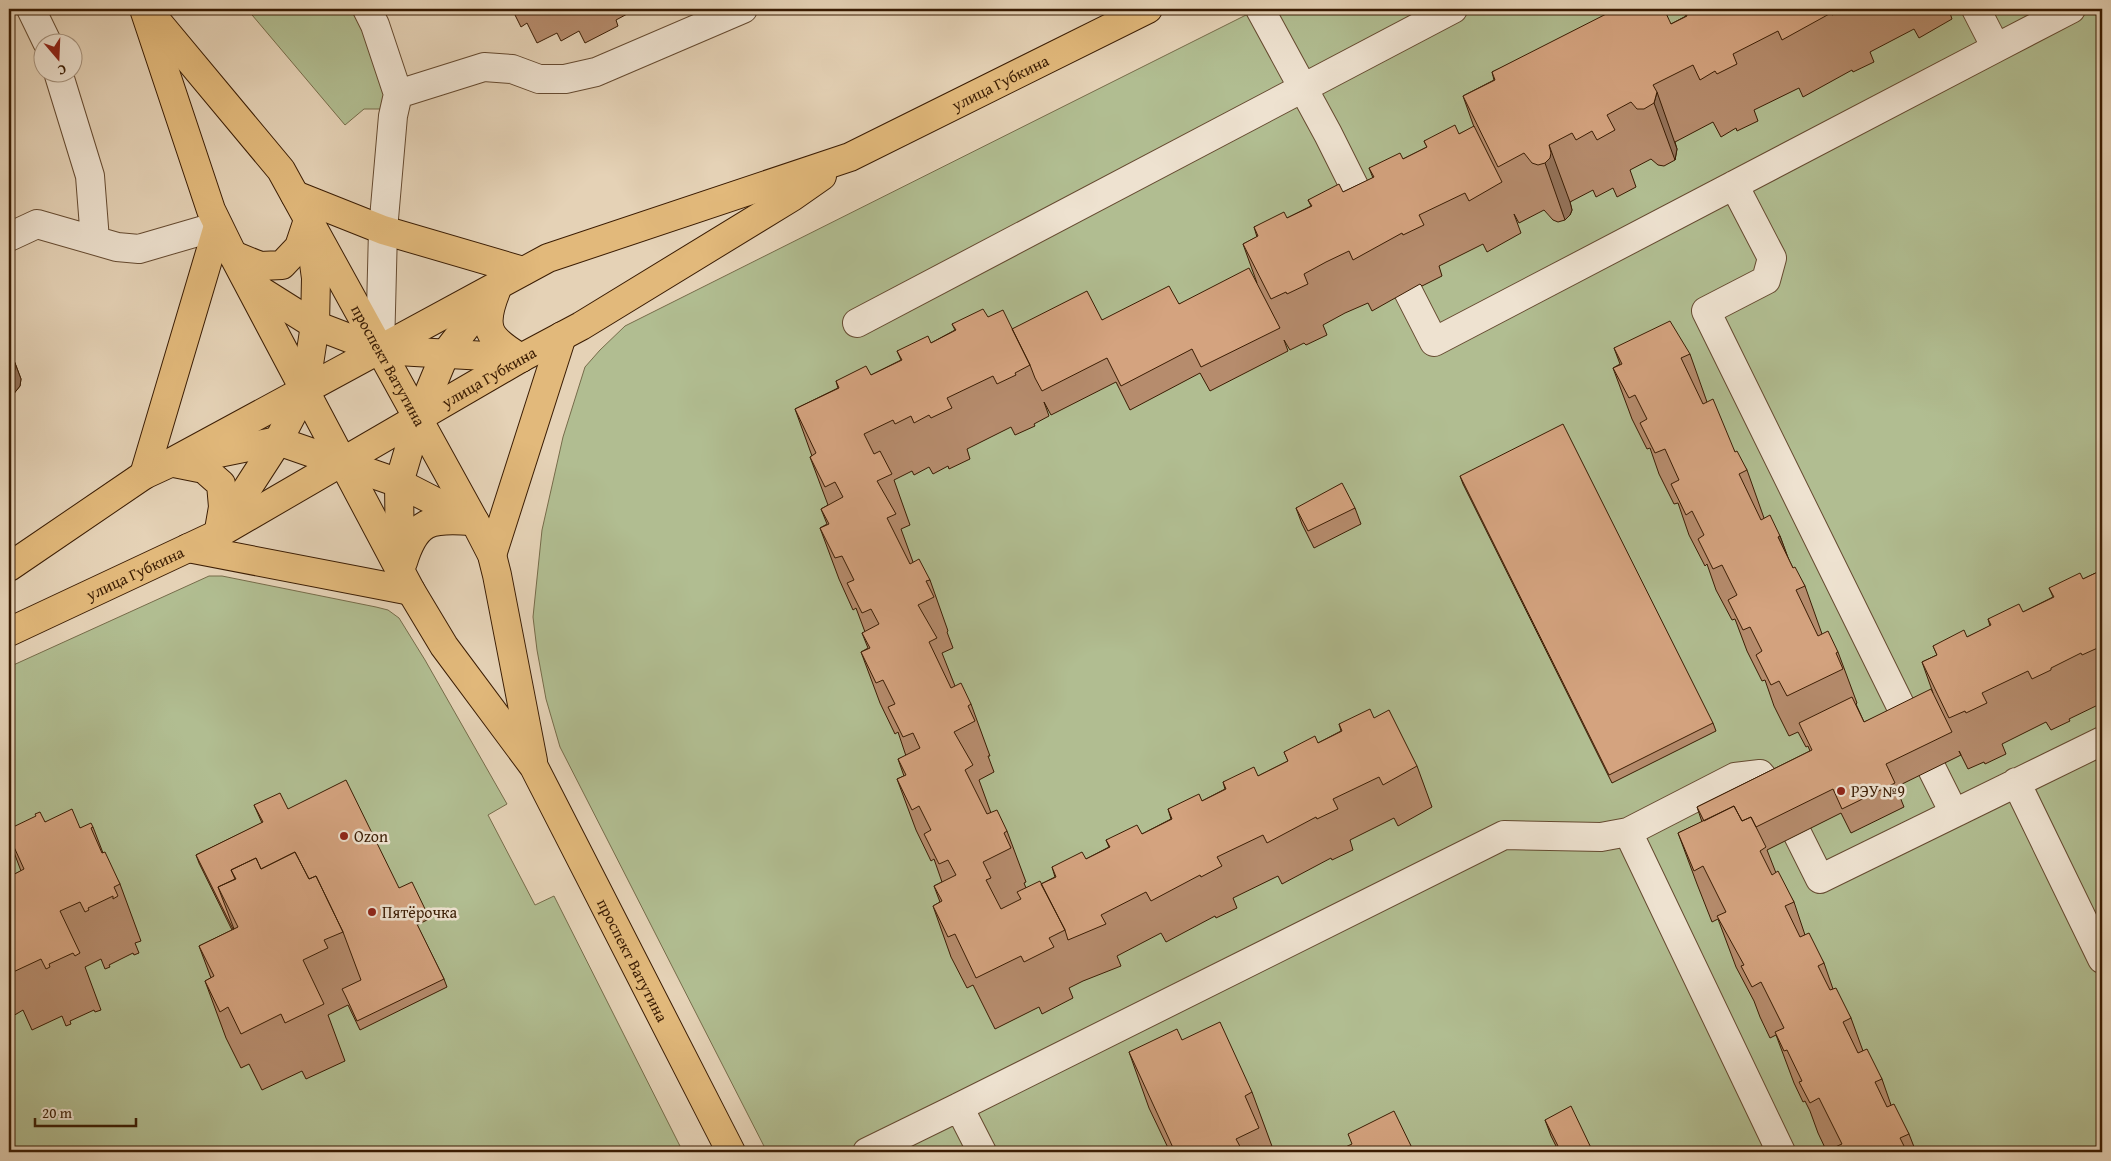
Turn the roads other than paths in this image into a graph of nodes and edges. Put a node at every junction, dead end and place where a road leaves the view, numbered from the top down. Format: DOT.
graph roads {
  1 [pos="31,9"];
  2 [pos="145,9"];
  3 [pos="367,9"];
  4 [pos="743,9"];
  5 [pos="1148,9"];
  6 [pos="1260,9"];
  7 [pos="1452,9"];
  8 [pos="1976,9"];
  9 [pos="2071,9"];
  10 [pos="42,32"];
  11 [pos="1996,48"];
  12 [pos="61,82"];
  13 [pos="1302,87"];
  14 [pos="398,94"];
  15 [pos="218,95"];
  16 [pos="178,112"];
  17 [pos="850,157"];
  18 [pos="1734,185"];
  19 [pos="295,195"];
  20 [pos="308,220"];
  21 [pos="218,226"];
  22 [pos="383,230"];
  23 [pos="9,237"];
  24 [pos="95,240"];
  25 [pos="233,255"];
  26 [pos="523,271"];
  27 [pos="498,287"];
  28 [pos="857,323"];
  29 [pos="314,325"];
  30 [pos="562,336"];
  31 [pos="380,350"];
  32 [pos="445,354"];
  33 [pos="521,358"];
  34 [pos="305,390"];
  35 [pos="418,418"];
  36 [pos="278,441"];
  37 [pos="343,462"];
  38 [pos="170,463"];
  39 [pos="144,475"];
  40 [pos="399,483"];
  41 [pos="475,522"];
  42 [pos="218,534"];
  43 [pos="188,548"];
  44 [pos="492,555"];
  45 [pos="9,567"];
  46 [pos="406,580"];
  47 [pos="9,632"];
  48 [pos="1911,727"];
  49 [pos="2102,740"];
  50 [pos="534,767"];
  51 [pos="1932,769"];
  52 [pos="2016,782"];
  53 [pos="1778,795"];
  54 [pos="1954,813"];
  55 [pos="1628,832"];
  56 [pos="1798,835"];
  57 [pos="2102,959"];
  58 [pos="959,1107"];
  59 [pos="731,1152"];
  60 [pos="868,1152"];
  61 [pos="982,1152"];
  62 [pos="1781,1152"];
  1 -- 10 [label="lane"];
  2 -- 15 [label="main road, проспект Ватутина"];
  2 -- 16 [label="main road, проспект Ватутина"];
  3 -- 14 [label="lane"];
  4 -- 14 [label="lane"];
  5 -- 17 [label="main road, улица Губкина"];
  6 -- 13 [label="lane"];
  7 -- 13 [label="lane"];
  8 -- 11 [label="lane"];
  9 -- 11 [label="lane"];
  11 -- 18 [label="lane"];
  12 -- 24 [label="lane"];
  13 -- 18 [label="lane"];
  13 -- 28 [label="lane"];
  14 -- 22 [label="lane"];
  15 -- 16 [label="main road"];
  15 -- 19 [label="main road, проспект Ватутина"];
  16 -- 21 [label="main road, проспект Ватутина"];
  17 -- 26 [label="main road, улица Губкина"];
  17 -- 30 [label="main road, улица Губкина"];
  18 -- 48 [label="lane"];
  19 -- 20 [label="main road, проспект Ватутина"];
  19 -- 22 [label="main road"];
  20 -- 25 [label="main road"];
  20 -- 29 [label="main road"];
  20 -- 31 [label="main road, проспект Ватутина"];
  21 -- 24 [label="lane"];
  21 -- 25 [label="main road, проспект Ватутина"];
  21 -- 39 [label="main road"];
  22 -- 26 [label="main road"];
  22 -- 31 [label="lane"];
  23 -- 24 [label="lane"];
  25 -- 29 [label="main road"];
  25 -- 34 [label="main road, проспект Ватутина"];
  26 -- 27 [label="main road, улица Губкина"];
  27 -- 31 [label="main road, улица Губкина"];
  27 -- 32 [label="main road"];
  27 -- 33 [label="main road"];
  29 -- 31 [label="main road"];
  29 -- 34 [label="main road"];
  30 -- 33 [label="main road, улица Губкина"];
  30 -- 44 [label="main road"];
  31 -- 32 [label="main road"];
  31 -- 34 [label="main road, улица Губкина"];
  31 -- 35 [label="main road, проспект Ватутина"];
  32 -- 33 [label="main road"];
  32 -- 35 [label="main road"];
  33 -- 35 [label="main road, улица Губкина"];
  34 -- 36 [label="main road"];
  34 -- 37 [label="main road, проспект Ватутина"];
  34 -- 38 [label="main road, улица Губкина"];
  35 -- 37 [label="main road, улица Губкина"];
  35 -- 40 [label="main road"];
  35 -- 41 [label="main road, проспект Ватутина"];
  36 -- 37 [label="main road"];
  36 -- 38 [label="main road"];
  36 -- 42 [label="main road"];
  37 -- 40 [label="main road"];
  37 -- 42 [label="main road, улица Губкина"];
  37 -- 46 [label="main road, проспект Ватутина"];
  38 -- 39 [label="main road, улица Губкина"];
  38 -- 42 [label="main road"];
  39 -- 45 [label="main road, улица Губкина"];
  40 -- 41 [label="main road"];
  40 -- 46 [label="main road"];
  41 -- 44 [label="main road, проспект Ватутина"];
  41 -- 46 [label="main road"];
  42 -- 43 [label="main road, улица Губкина"];
  43 -- 46 [label="main road"];
  43 -- 47 [label="main road, улица Губкина"];
  44 -- 50 [label="main road, проспект Ватутина"];
  46 -- 50 [label="main road, проспект Ватутина"];
  49 -- 52 [label="lane"];
  50 -- 59 [label="main road, проспект Ватутина"];
  51 -- 54 [label="lane"];
  52 -- 54 [label="lane"];
  52 -- 57 [label="lane"];
  53 -- 55 [label="lane"];
  54 -- 56 [label="lane"];
  55 -- 58 [label="lane"];
  55 -- 62 [label="lane"];
  58 -- 60 [label="lane"];
  58 -- 61 [label="lane"];
}
